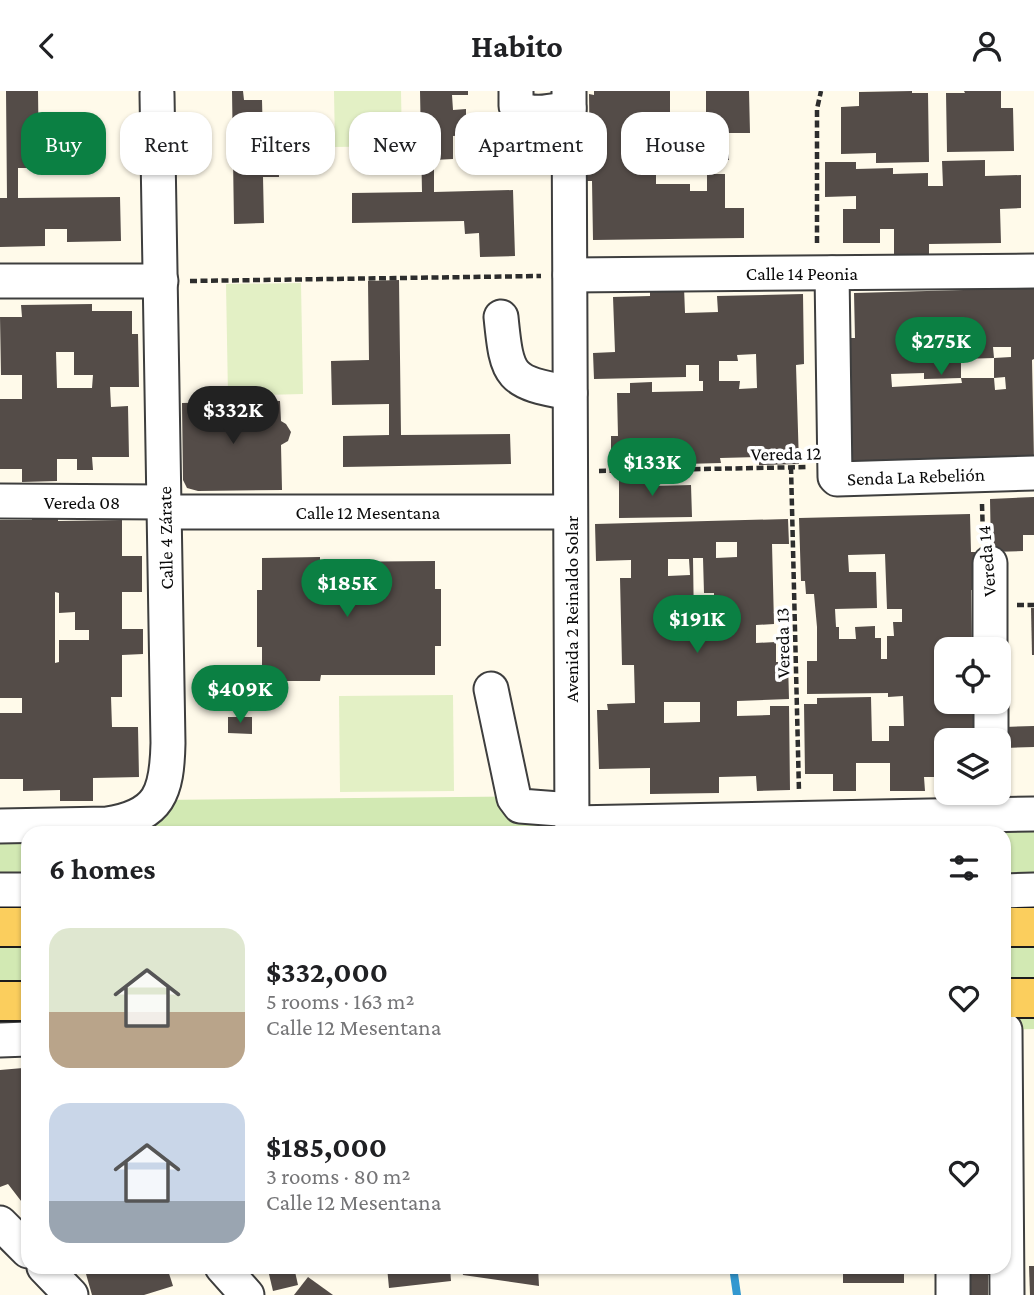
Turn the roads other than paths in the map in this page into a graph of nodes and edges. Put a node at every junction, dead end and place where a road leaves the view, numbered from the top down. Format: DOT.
graph roads {
  1 [pos="516,91"];
  2 [pos="157,94"];
  3 [pos="569,100"];
  4 [pos="1034,271"];
  5 [pos="825,273"];
  6 [pos="569,275"];
  7 [pos="0,281"];
  8 [pos="161,281"];
  9 [pos="501,317"];
  10 [pos="570,393"];
  11 [pos="1034,473"];
  12 [pos="0,502"];
  13 [pos="165,507"];
  14 [pos="570,512"];
  15 [pos="990,563"];
  16 [pos="990,637"];
  17 [pos="491,689"];
  18 [pos="978,805"];
  19 [pos="995,805"];
  20 [pos="1034,814"];
  21 [pos="572,822"];
  22 [pos="0,826"];
  23 [pos="0,890"];
  24 [pos="21,890"];
  25 [pos="1034,890"];
  26 [pos="1011,891"];
  27 [pos="0,927"];
  28 [pos="21,927"];
  29 [pos="1011,927"];
  30 [pos="1034,927"];
  31 [pos="1011,998"];
  32 [pos="1034,998"];
  33 [pos="0,1001"];
  34 [pos="21,1001"];
  35 [pos="1034,1029"];
  36 [pos="1011,1030"];
  37 [pos="0,1039"];
  38 [pos="21,1039"];
  39 [pos="0,1223"];
  40 [pos="21,1244"];
  41 [pos="51,1274"];
  42 [pos="228,1274"];
  43 [pos="953,1274"];
  44 [pos="1007,1274"];
  45 [pos="71,1295"];
  46 [pos="247,1295"];
  47 [pos="953,1295"];
  48 [pos="1007,1295"];
  1 -- 3 [label="street"];
  2 -- 8 [label="street, Calle 4 Zárate"];
  3 -- 6 [label="street, Avenida 2 Reinaldo Solar"];
  4 -- 5 [label="street, Calle 14 Peonia"];
  5 -- 6 [label="street, Calle 14 Peonia"];
  5 -- 11 [label="street, Senda La Rebelión"];
  6 -- 10 [label="street, Avenida 2 Reinaldo Solar"];
  7 -- 8 [label="street"];
  8 -- 13 [label="street, Calle 4 Zárate"];
  9 -- 10 [label="street"];
  10 -- 14 [label="street, Avenida 2 Reinaldo Solar"];
  12 -- 13 [label="street, Vereda 08"];
  13 -- 14 [label="street, Calle 12 Mesentana"];
  13 -- 22 [label="street, Calle 4 Zárate"];
  14 -- 21 [label="street, Avenida 2 Reinaldo Solar"];
  15 -- 16 [label="street, Vereda 14"];
  17 -- 21 [label="street"];
  18 -- 21 [label="street"];
  19 -- 20 [label="street"];
  23 -- 24 [label="street"];
  25 -- 26 [label="street"];
  27 -- 28 [label="main road"];
  29 -- 30 [label="main road"];
  31 -- 32 [label="main road"];
  33 -- 34 [label="main road"];
  35 -- 36 [label="street"];
  37 -- 38 [label="street"];
  39 -- 40 [label="street"];
  41 -- 45 [label="street"];
  42 -- 46 [label="street"];
  43 -- 47 [label="street"];
  44 -- 48 [label="street"];
}
